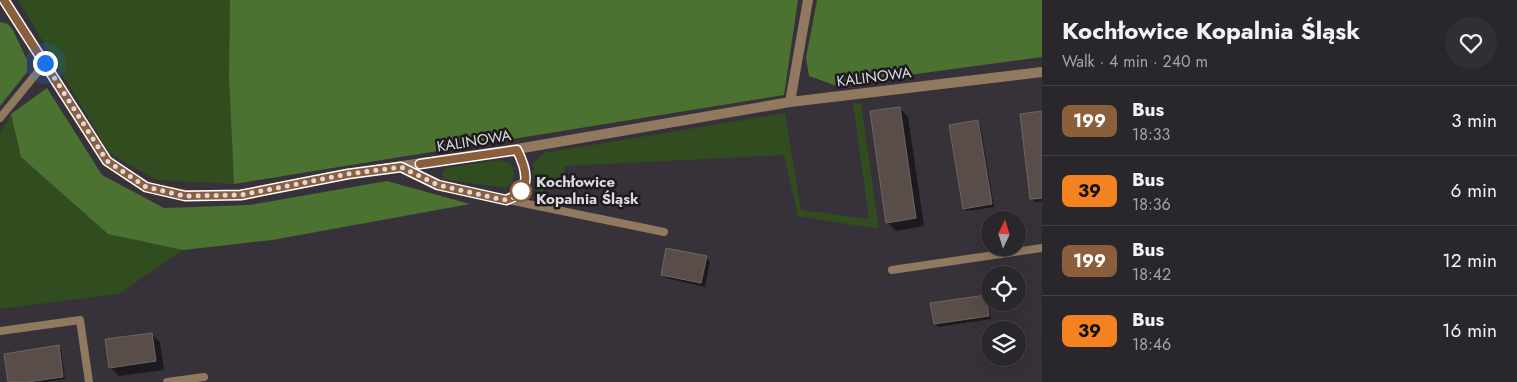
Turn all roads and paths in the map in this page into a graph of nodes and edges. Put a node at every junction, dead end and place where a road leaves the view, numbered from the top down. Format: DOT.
graph roads {
  1 [pos="4,0"];
  2 [pos="808,0"];
  3 [pos="45,63"];
  4 [pos="1042,72"];
  5 [pos="790,102"];
  6 [pos="0,118"];
  7 [pos="517,150"];
  8 [pos="401,167"];
  9 [pos="506,200"];
  10 [pos="664,232"];
  11 [pos="1042,248"];
  12 [pos="892,270"];
  13 [pos="0,331"];
  14 [pos="204,377"];
  15 [pos="89,382"];
  16 [pos="167,382"];
  1 -- 3 [label="street, KALINOWA"];
  2 -- 5 [label="street"];
  3 -- 6 [label="lane"];
  3 -- 8 [label="street, KALINOWA"];
  4 -- 5 [label="street, KALINOWA"];
  5 -- 7 [label="street, KALINOWA"];
  7 -- 8 [label="street, KALINOWA"];
  7 -- 9 [label="lane"];
  8 -- 9 [label="lane"];
  9 -- 10 [label="lane"];
  11 -- 12 [label="lane"];
  13 -- 15 [label="lane"];
  14 -- 16 [label="lane"];
}
